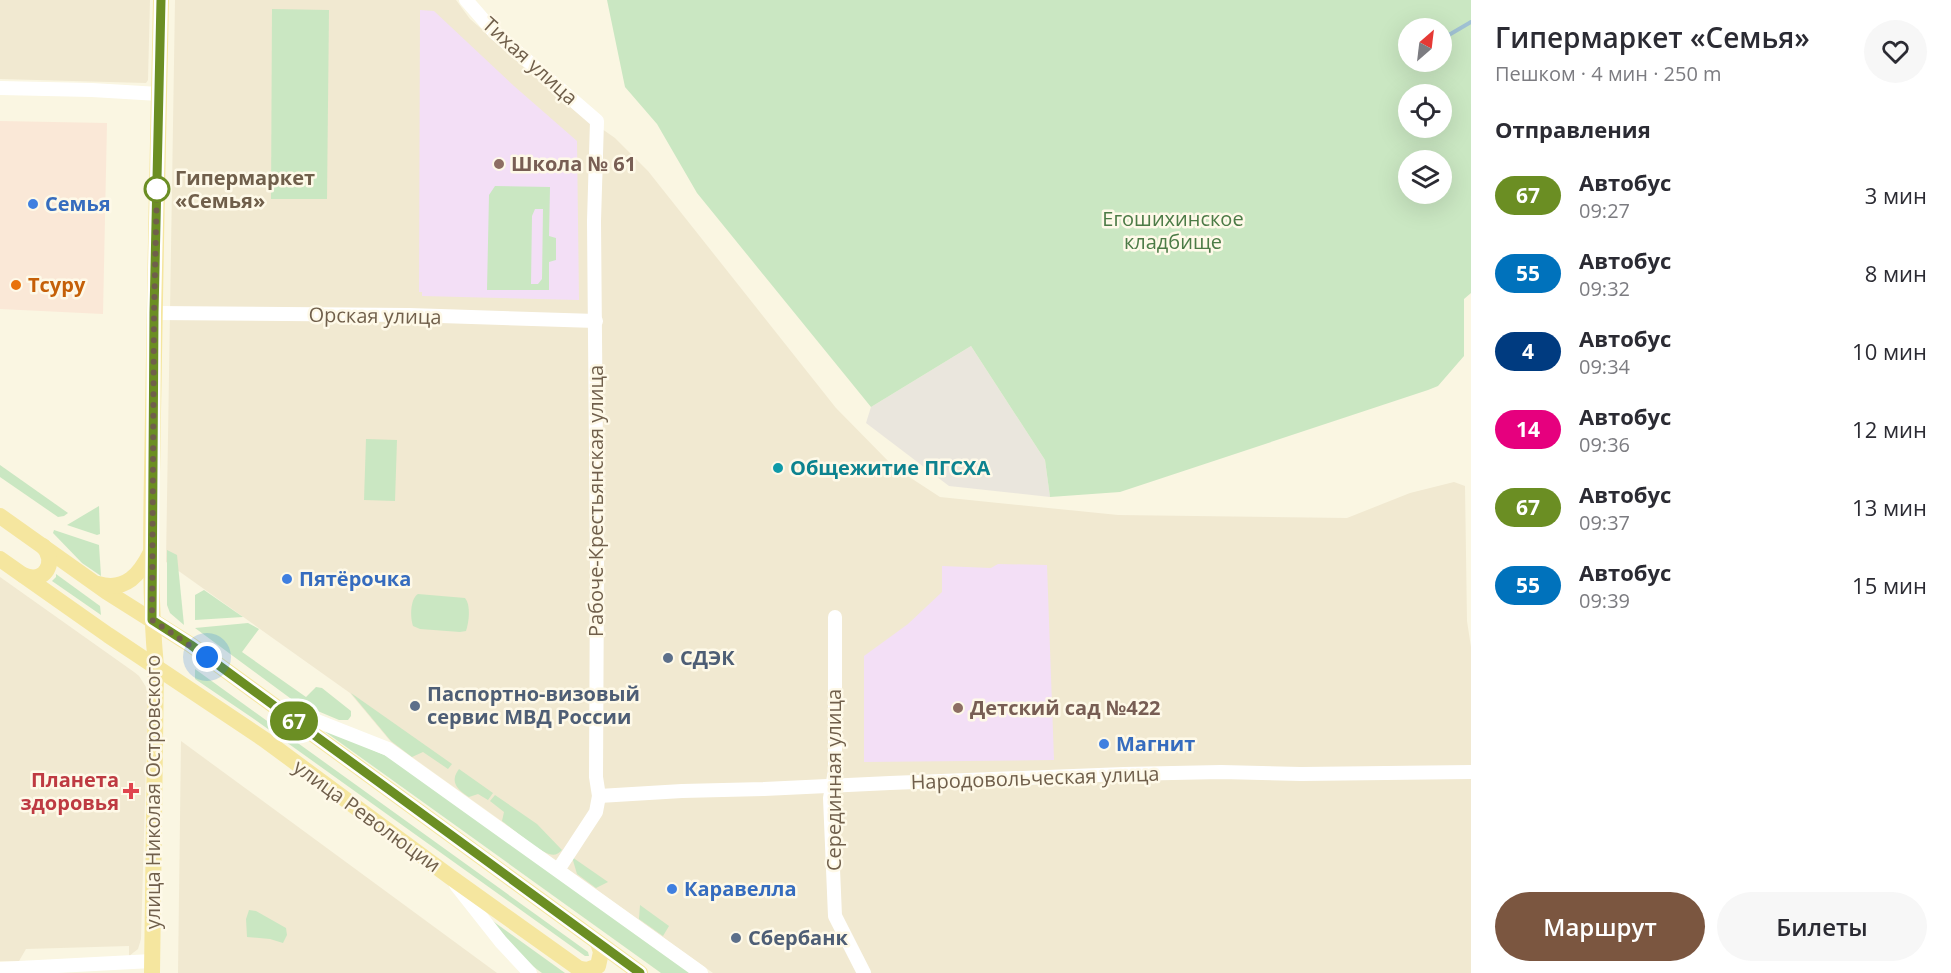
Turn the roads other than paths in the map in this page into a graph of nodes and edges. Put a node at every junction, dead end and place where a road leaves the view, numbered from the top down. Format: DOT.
graph roads {
  1 [pos="161,0"];
  2 [pos="466,0"];
  3 [pos="0,88"];
  4 [pos="159,94"];
  5 [pos="597,121"];
  6 [pos="154,313"];
  7 [pos="596,321"];
  8 [pos="0,516"];
  9 [pos="43,546"];
  10 [pos="152,551"];
  11 [pos="0,559"];
  12 [pos="22,574"];
  13 [pos="96,584"];
  14 [pos="835,617"];
  15 [pos="152,620"];
  16 [pos="156,667"];
  17 [pos="270,703"];
  18 [pos="1471,772"];
  19 [pos="833,786"];
  20 [pos="599,796"];
  21 [pos="558,870"];
  22 [pos="449,876"];
  23 [pos="598,943"];
  24 [pos="152,967"];
  25 [pos="0,969"];
  26 [pos="583,971"];
  27 [pos="530,973"];
  28 [pos="640,973"];
  29 [pos="701,973"];
  30 [pos="864,973"];
  1 -- 4 [label="main road, улица Николая Островского"];
  2 -- 5 [label="street, Тихая улица"];
  3 -- 4 [label="street"];
  4 -- 6 [label="main road, улица Николая Островского"];
  5 -- 7 [label="street, Рабоче-Крестьянская улица"];
  6 -- 7 [label="street, Орская улица"];
  6 -- 10 [label="main road, улица Николая Островского"];
  7 -- 20 [label="street, Рабоче-Крестьянская улица"];
  8 -- 9 [label="main road, улица Революции"];
  9 -- 12 [label="main road"];
  9 -- 13 [label="main road, улица Революции"];
  10 -- 13 [label="main road"];
  10 -- 15 [label="main road, улица Николая Островского"];
  11 -- 12 [label="main road, улица Революции"];
  12 -- 16 [label="main road, улица Революции"];
  13 -- 15 [label="main road, улица Революции"];
  14 -- 19 [label="street, Серединная улица"];
  15 -- 16 [label="main road, улица Николая Островского"];
  15 -- 17 [label="main road, улица Революции"];
  16 -- 22 [label="main road, улица Революции"];
  16 -- 24 [label="main road, улица Николая Островского"];
  17 -- 21 [label="street"];
  17 -- 23 [label="main road, улица Революции"];
  18 -- 19 [label="street, Народовольческая улица"];
  19 -- 20 [label="street, Народовольческая улица"];
  19 -- 30 [label="street, Серединная улица"];
  20 -- 21 [label="street, Рабоче-Крестьянская улица"];
  21 -- 29 [label="street"];
  22 -- 26 [label="main road, улица Революции"];
  22 -- 27 [label="street"];
  23 -- 26 [label="main road"];
  23 -- 28 [label="main road, улица Революции"];
  24 -- 25 [label="street"];
}
